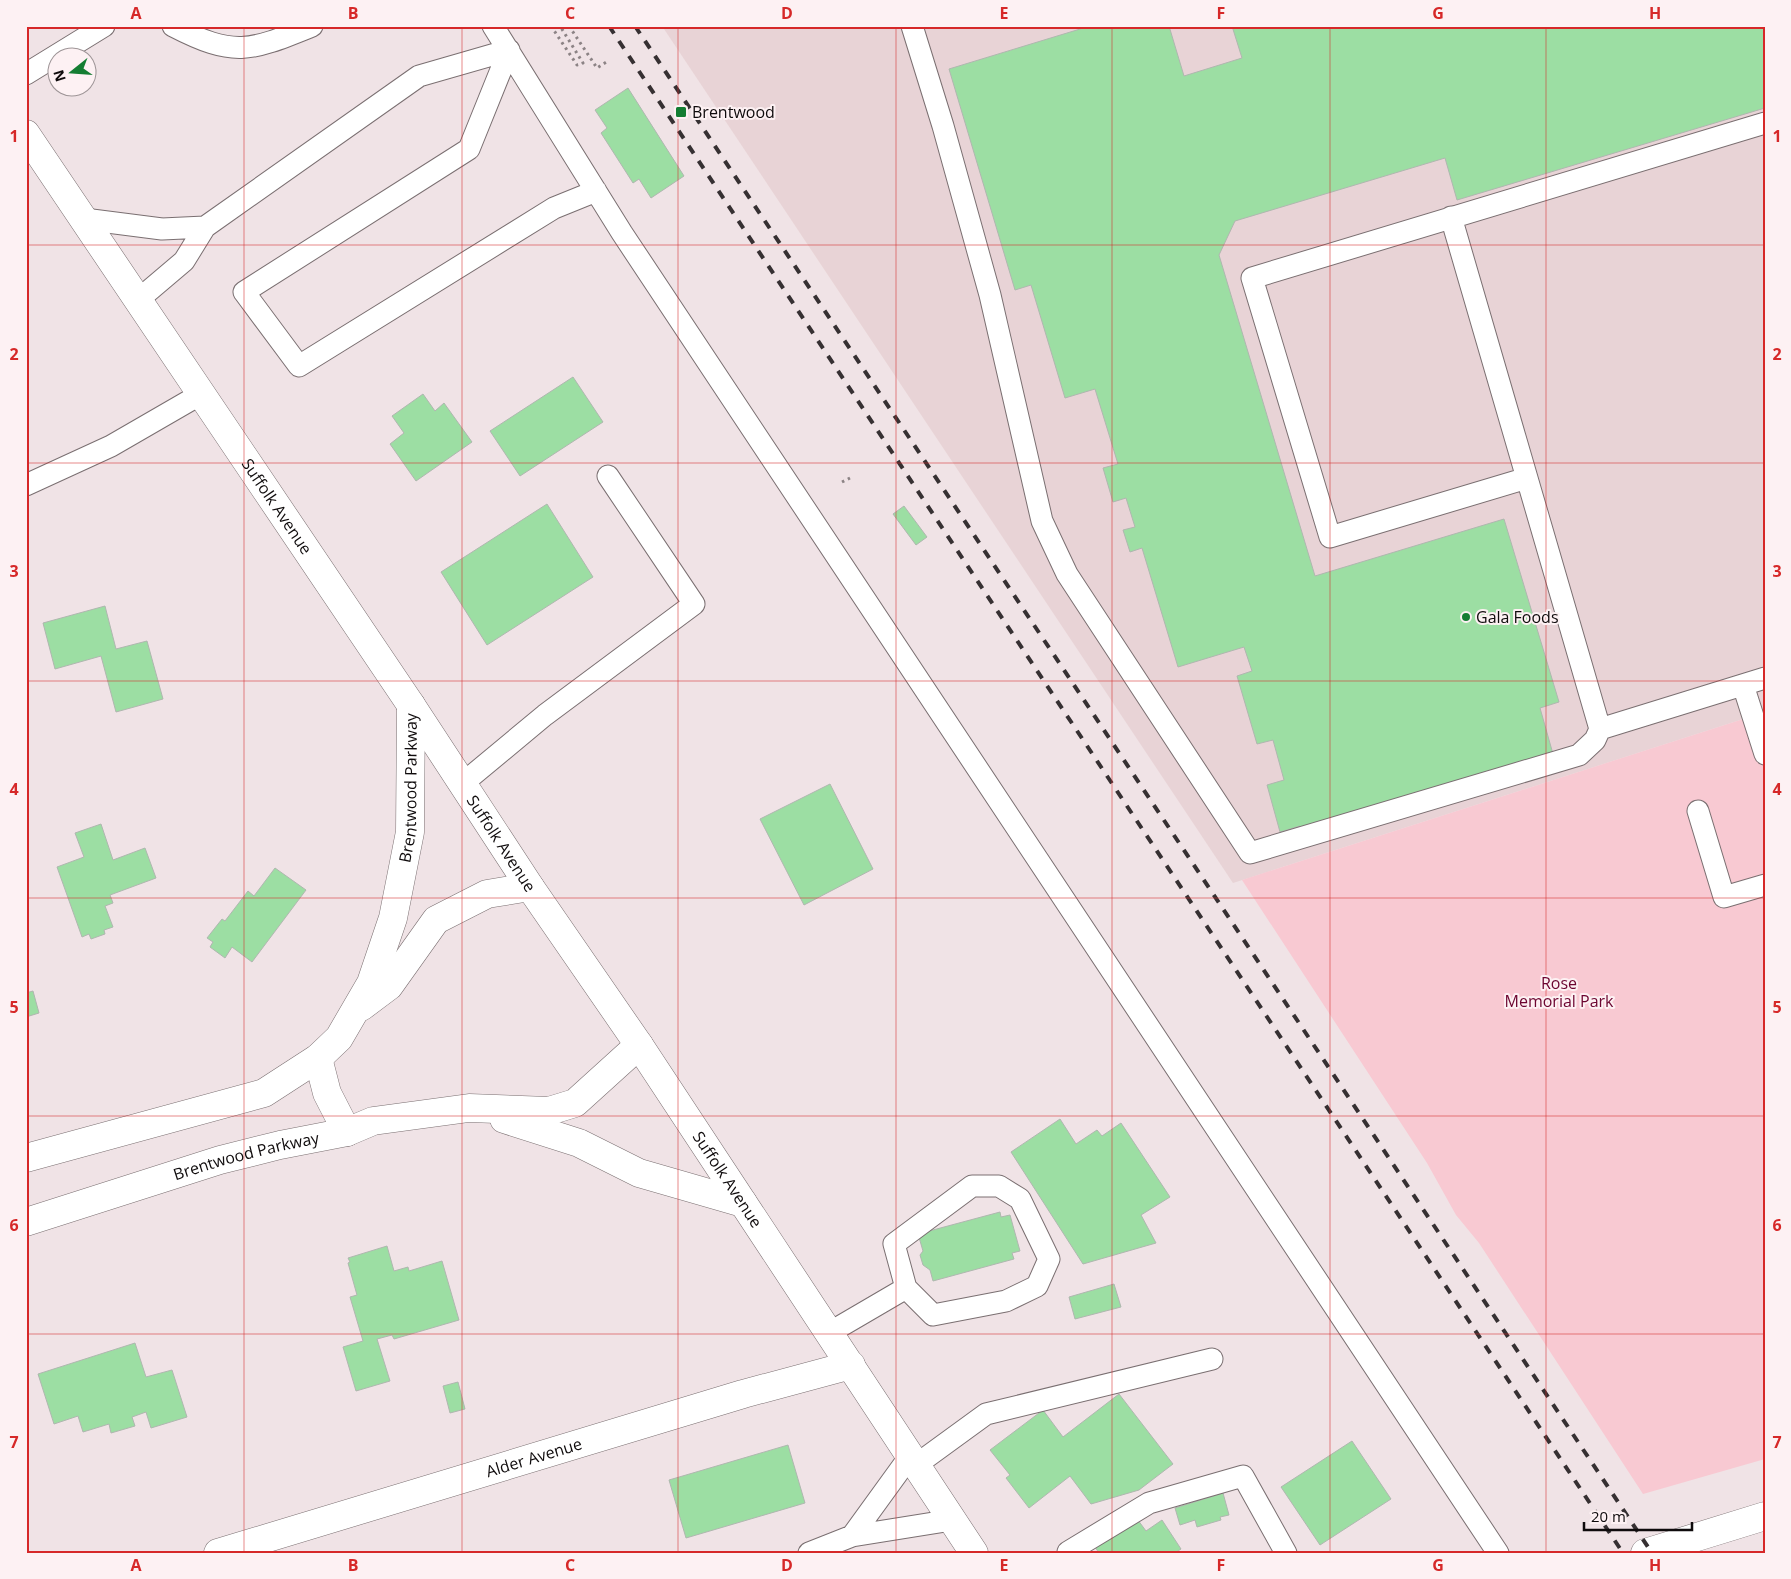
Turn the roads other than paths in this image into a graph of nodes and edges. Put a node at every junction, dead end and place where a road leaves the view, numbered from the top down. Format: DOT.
graph roads {
  1 [pos="104,26"];
  2 [pos="173,26"];
  3 [pos="312,26"];
  4 [pos="493,26"];
  5 [pos="912,26"];
  6 [pos="509,50"];
  7 [pos="26,74"];
  8 [pos="1765,124"];
  9 [pos="28,139"];
  10 [pos="596,191"];
  11 [pos="1451,217"];
  12 [pos="84,219"];
  13 [pos="205,227"];
  14 [pos="138,300"];
  15 [pos="201,394"];
  16 [pos="608,476"];
  17 [pos="1527,478"];
  18 [pos="26,485"];
  19 [pos="1765,678"];
  20 [pos="1743,685"];
  21 [pos="411,705"];
  22 [pos="1600,730"];
  23 [pos="1765,754"];
  24 [pos="462,784"];
  25 [pos="1698,811"];
  26 [pos="1765,885"];
  27 [pos="530,887"];
  28 [pos="354,1012"];
  29 [pos="639,1045"];
  30 [pos="318,1058"];
  31 [pos="469,1108"];
  32 [pos="347,1132"];
  33 [pos="26,1158"];
  34 [pos="744,1203"];
  35 [pos="26,1222"];
  36 [pos="906,1288"];
  37 [pos="829,1333"];
  38 [pos="1212,1359"];
  39 [pos="851,1365"];
  40 [pos="913,1460"];
  41 [pos="1765,1516"];
  42 [pos="952,1520"];
  43 [pos="852,1536"];
  44 [pos="218,1553"];
  45 [pos="809,1553"];
  46 [pos="974,1553"];
  47 [pos="1068,1553"];
  48 [pos="1286,1553"];
  49 [pos="1498,1553"];
  50 [pos="1645,1553"];
  1 -- 7 [label="lane"];
  2 -- 3 [label="lane"];
  4 -- 6 [label="lane"];
  5 -- 22 [label="lane"];
  6 -- 10 [label="lane"];
  6 -- 10 [label="lane"];
  6 -- 13 [label="lane"];
  8 -- 11 [label="lane"];
  9 -- 12 [label="street, Suffolk Avenue"];
  10 -- 49 [label="lane"];
  11 -- 17 [label="lane"];
  11 -- 17 [label="lane"];
  12 -- 13 [label="lane"];
  12 -- 14 [label="street, Suffolk Avenue"];
  13 -- 14 [label="lane"];
  14 -- 15 [label="street, Suffolk Avenue"];
  15 -- 18 [label="lane"];
  15 -- 21 [label="street, Suffolk Avenue"];
  16 -- 24 [label="lane"];
  17 -- 22 [label="lane"];
  19 -- 20 [label="lane"];
  20 -- 22 [label="lane"];
  20 -- 23 [label="lane"];
  21 -- 24 [label="street, Suffolk Avenue"];
  21 -- 28 [label="street, Brentwood Parkway"];
  24 -- 27 [label="street, Suffolk Avenue"];
  25 -- 26 [label="lane"];
  27 -- 28 [label="street, Brentwood Parkway"];
  27 -- 29 [label="street, Suffolk Avenue"];
  28 -- 30 [label="street, Brentwood Parkway"];
  29 -- 31 [label="street, Brentwood Parkway"];
  29 -- 34 [label="street, Suffolk Avenue"];
  30 -- 32 [label="street"];
  30 -- 33 [label="street, Brentwood Parkway"];
  31 -- 32 [label="street, Brentwood Parkway"];
  31 -- 34 [label="street, Brentwood Parkway"];
  32 -- 35 [label="street, Brentwood Parkway"];
  34 -- 37 [label="street, Suffolk Avenue"];
  36 -- 36 [label="lane"];
  36 -- 37 [label="lane"];
  37 -- 39 [label="street, Suffolk Avenue"];
  38 -- 40 [label="lane"];
  39 -- 40 [label="street, Suffolk Avenue"];
  39 -- 44 [label="street, Alder Avenue"];
  40 -- 42 [label="street, Suffolk Avenue"];
  40 -- 43 [label="lane"];
  41 -- 50 [label="street"];
  42 -- 43 [label="lane"];
  42 -- 46 [label="street, Suffolk Avenue"];
  43 -- 45 [label="lane"];
  47 -- 48 [label="lane"];
}
